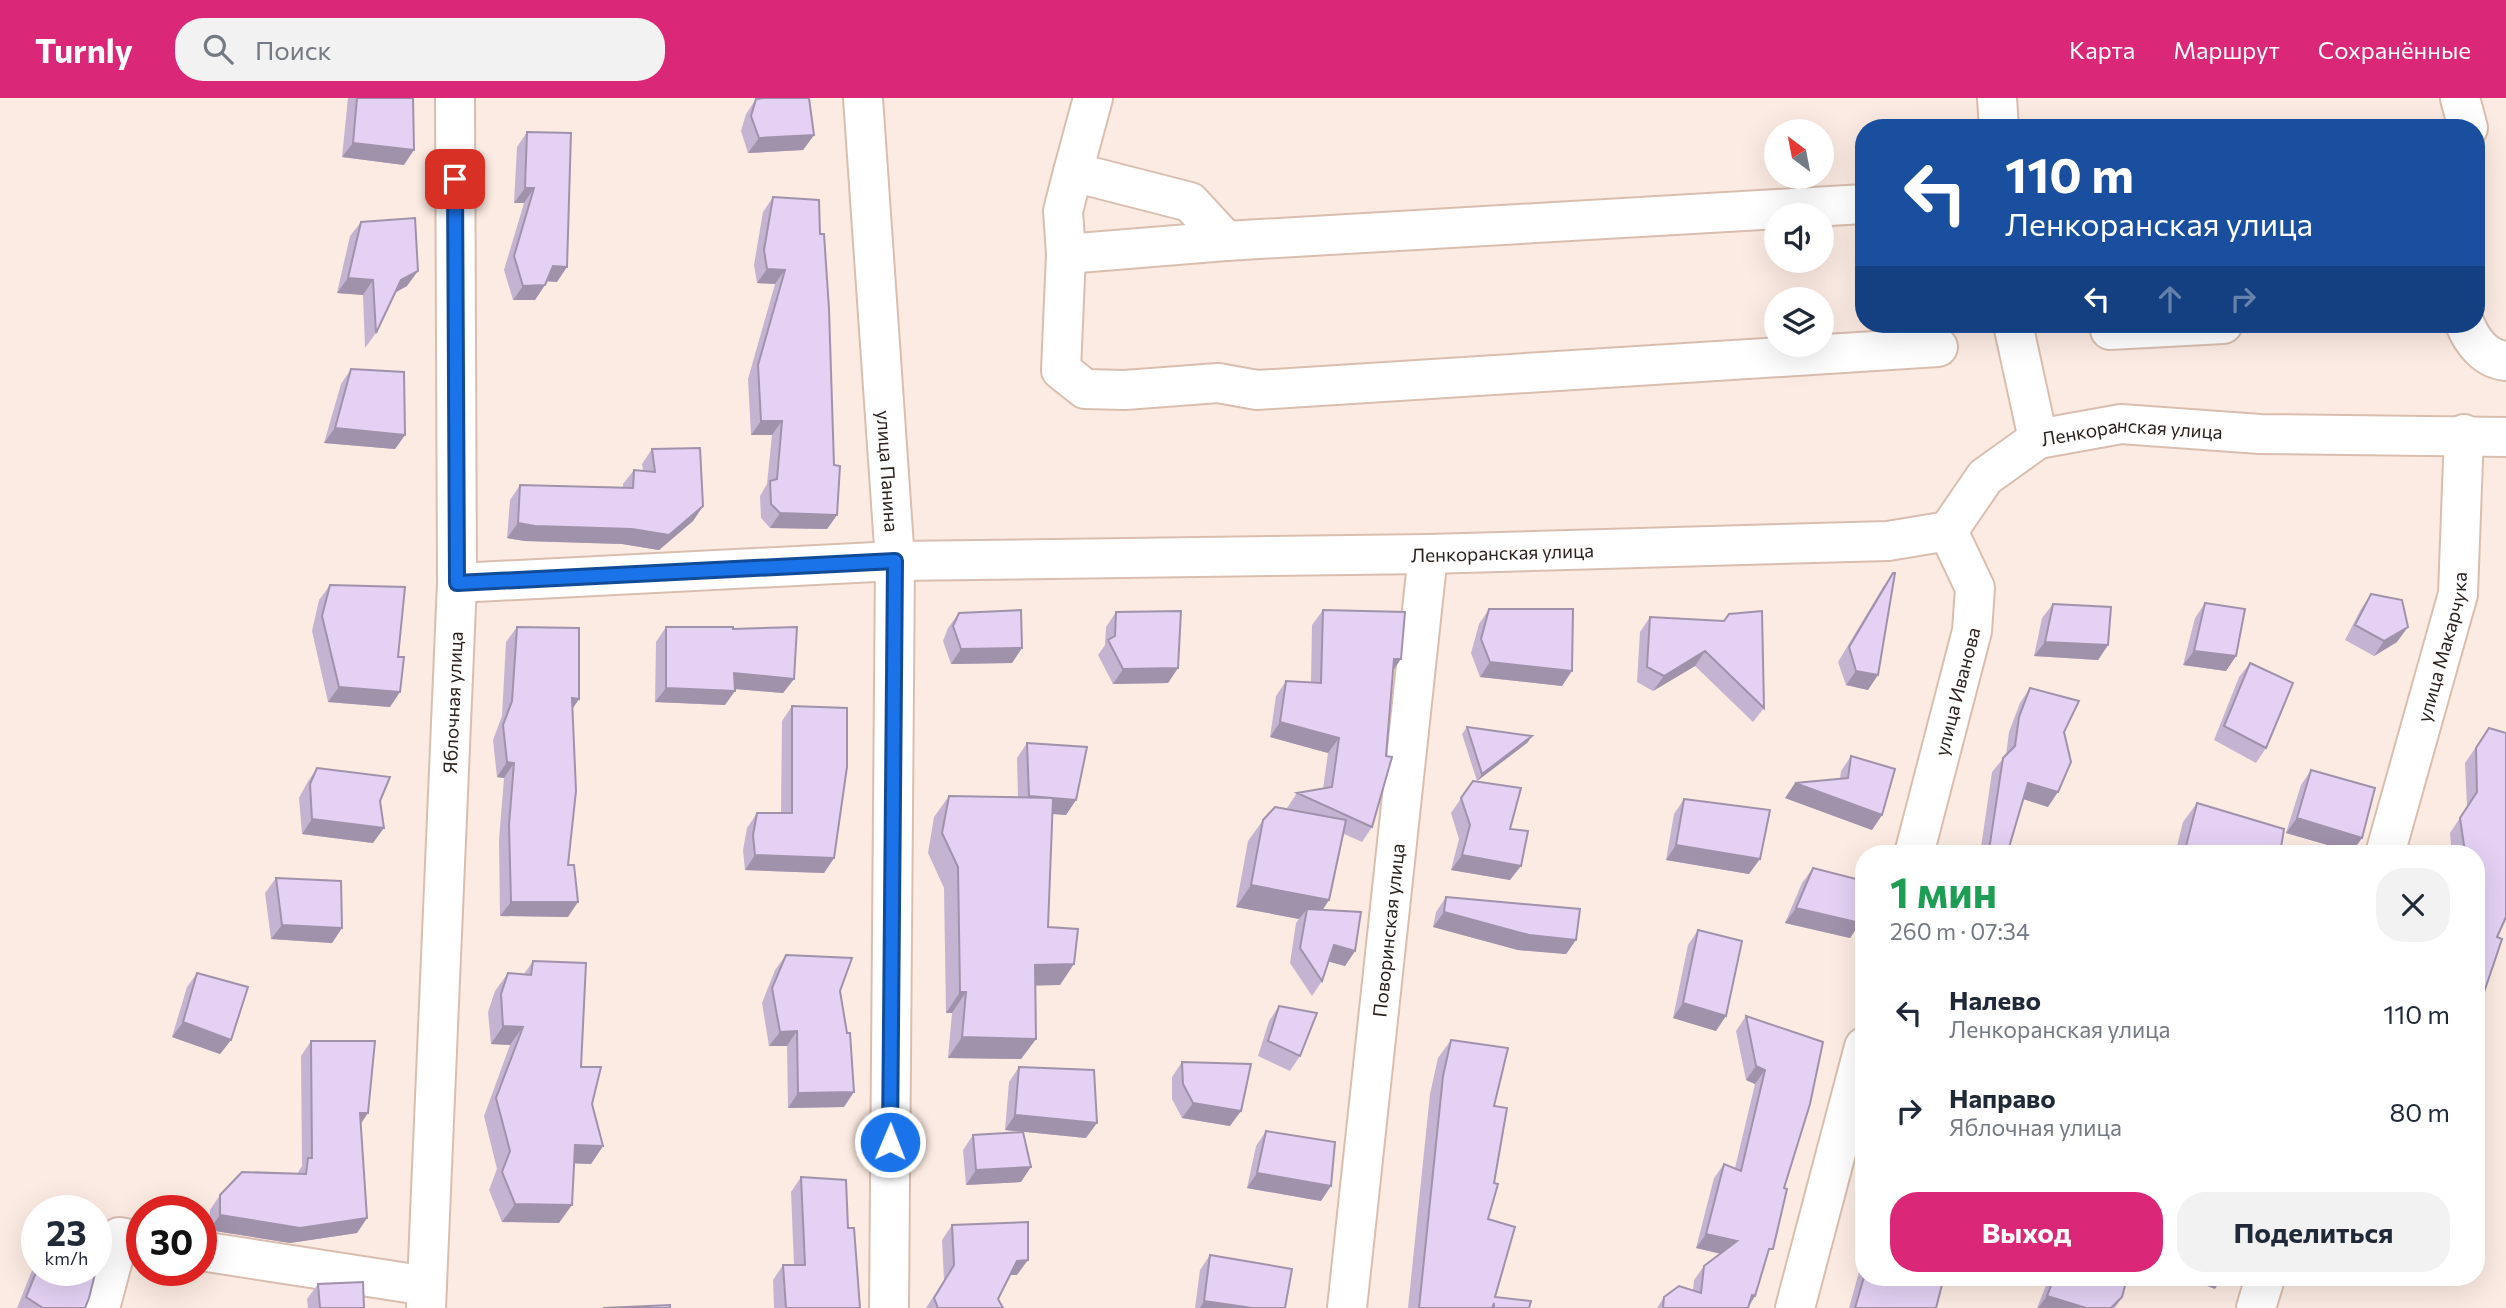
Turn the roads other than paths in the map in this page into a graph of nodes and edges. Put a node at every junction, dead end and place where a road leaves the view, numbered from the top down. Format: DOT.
graph roads {
  1 [pos="455,98"];
  2 [pos="863,98"];
  3 [pos="1093,98"];
  4 [pos="1997,98"];
  5 [pos="2460,98"];
  6 [pos="1998,119"];
  7 [pos="2466,119"];
  8 [pos="1073,172"];
  9 [pos="1855,205"];
  10 [pos="1226,241"];
  11 [pos="1066,254"];
  12 [pos="2015,333"];
  13 [pos="2469,333"];
  14 [pos="1938,347"];
  15 [pos="2506,361"];
  16 [pos="2463,434"];
  17 [pos="2506,437"];
  18 [pos="2038,439"];
  19 [pos="1948,531"];
  20 [pos="1428,554"];
  21 [pos="895,561"];
  22 [pos="457,583"];
  23 [pos="1916,845"];
  24 [pos="2388,845"];
  25 [pos="1855,1082"];
  26 [pos="126,1238"];
  27 [pos="217,1254"];
  28 [pos="2263,1286"];
  29 [pos="426,1297"];
  30 [pos="100,1308"];
  31 [pos="889,1308"];
  32 [pos="1347,1308"];
  33 [pos="1796,1308"];
  34 [pos="2256,1308"];
  1 -- 22 [label="street, Яблочная улица"];
  2 -- 21 [label="street, улица Панина"];
  3 -- 8 [label="street"];
  4 -- 6 [label="street"];
  5 -- 7 [label="street"];
  8 -- 10 [label="street"];
  8 -- 11 [label="street"];
  9 -- 10 [label="street"];
  10 -- 11 [label="street"];
  11 -- 14 [label="street"];
  12 -- 18 [label="street"];
  13 -- 15 [label="street"];
  16 -- 17 [label="street, Ленкоранская улица"];
  16 -- 18 [label="street, Ленкоранская улица"];
  16 -- 24 [label="street, улица Макарчука"];
  18 -- 19 [label="street, Ленкоранская улица"];
  19 -- 20 [label="street, Ленкоранская улица"];
  19 -- 23 [label="street, улица Иванова"];
  20 -- 21 [label="street, Ленкоранская улица"];
  20 -- 32 [label="street, Поворинская улица"];
  21 -- 22 [label="street, Ленкоранская улица"];
  21 -- 31 [label="street, улица Панина"];
  22 -- 29 [label="street, Яблочная улица"];
  25 -- 33 [label="street"];
  26 -- 30 [label="street"];
  27 -- 29 [label="street"];
  28 -- 34 [label="street"];
}
